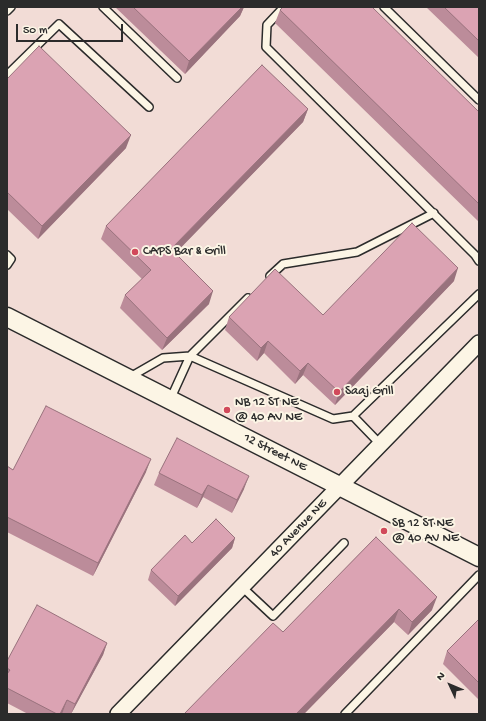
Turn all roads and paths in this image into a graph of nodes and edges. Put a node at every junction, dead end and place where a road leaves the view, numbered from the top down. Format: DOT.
graph roads {
  1 [pos="11,7"];
  2 [pos="103,7"];
  3 [pos="284,7"];
  4 [pos="384,7"];
  5 [pos="7,11"];
  6 [pos="7,75"];
  7 [pos="176,78"];
  8 [pos="479,100"];
  9 [pos="150,107"];
  10 [pos="434,213"];
  11 [pos="7,255"];
  12 [pos="479,262"];
  13 [pos="7,265"];
  14 [pos="266,280"];
  15 [pos="255,291"];
  16 [pos="479,294"];
  17 [pos="7,317"];
  18 [pos="477,349"];
  19 [pos="190,356"];
  20 [pos="128,378"];
  21 [pos="170,400"];
  22 [pos="353,416"];
  23 [pos="381,445"];
  24 [pos="341,486"];
  25 [pos="344,543"];
  26 [pos="479,557"];
  27 [pos="479,575"];
  28 [pos="242,587"];
  29 [pos="124,712"];
  30 [pos="344,714"];
  1 -- 5 [label="lane"];
  2 -- 7 [label="lane"];
  3 -- 10 [label="lane"];
  4 -- 8 [label="lane"];
  6 -- 9 [label="lane"];
  10 -- 12 [label="lane"];
  10 -- 14 [label="lane"];
  11 -- 13 [label="lane"];
  15 -- 19 [label="lane"];
  16 -- 22 [label="lane"];
  17 -- 20 [label="street, 12 Street NE"];
  18 -- 23 [label="street, 40 Avenue NE"];
  19 -- 20 [label="lane"];
  19 -- 21 [label="lane"];
  19 -- 22 [label="lane"];
  20 -- 21 [label="street, 12 Street NE"];
  21 -- 24 [label="street, 12 Street NE"];
  22 -- 23 [label="lane"];
  23 -- 24 [label="street, 40 Avenue NE"];
  24 -- 26 [label="street, 12 Street NE"];
  24 -- 28 [label="street, 40 Avenue NE"];
  25 -- 28 [label="lane"];
  27 -- 30 [label="lane"];
  28 -- 29 [label="street, 40 Avenue NE"];
}
